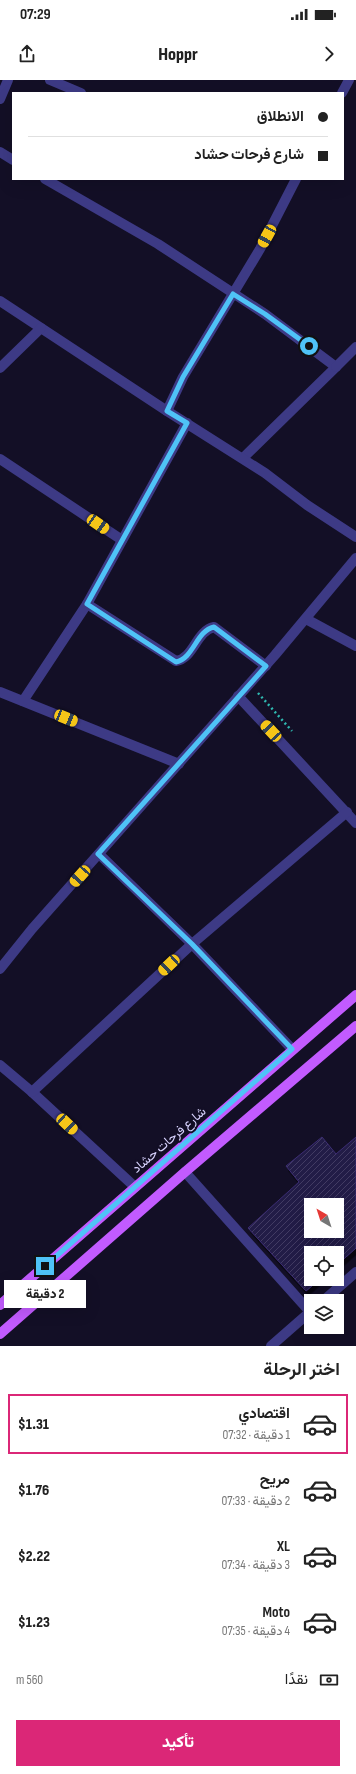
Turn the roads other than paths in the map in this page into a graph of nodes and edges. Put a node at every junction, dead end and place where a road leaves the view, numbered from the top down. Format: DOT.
graph roads {
  1 [pos="8,80"];
  2 [pos="50,80"];
  3 [pos="349,80"];
  4 [pos="79,92"];
  5 [pos="343,92"];
  6 [pos="0,99"];
  7 [pos="0,152"];
  8 [pos="12,159"];
  9 [pos="47,180"];
  10 [pos="292,180"];
  11 [pos="233,294"];
  12 [pos="0,302"];
  13 [pos="41,328"];
  14 [pos="356,347"];
  15 [pos="336,367"];
  16 [pos="0,368"];
  17 [pos="167,411"];
  18 [pos="187,423"];
  19 [pos="243,458"];
  20 [pos="0,460"];
  21 [pos="356,537"];
  22 [pos="122,540"];
  23 [pos="356,558"];
  24 [pos="87,604"];
  25 [pos="306,619"];
  26 [pos="356,646"];
  27 [pos="266,666"];
  28 [pos="0,692"];
  29 [pos="238,696"];
  30 [pos="23,701"];
  31 [pos="178,764"];
  32 [pos="347,812"];
  33 [pos="356,822"];
  34 [pos="98,854"];
  35 [pos="192,944"];
  36 [pos="0,969"];
  37 [pos="356,995"];
  38 [pos="356,1026"];
  39 [pos="292,1049"];
  40 [pos="0,1065"];
  41 [pos="32,1092"];
  42 [pos="185,1172"];
  43 [pos="135,1187"];
  44 [pos="356,1272"];
  45 [pos="331,1294"];
  46 [pos="304,1303"];
  47 [pos="0,1305"];
  48 [pos="304,1317"];
  49 [pos="0,1334"];
  50 [pos="271,1346"];
  1 -- 6 [label="street"];
  2 -- 4 [label="street"];
  3 -- 5 [label="street"];
  7 -- 8 [label="street"];
  9 -- 11 [label="street"];
  10 -- 11 [label="street"];
  11 -- 15 [label="street"];
  11 -- 17 [label="street"];
  12 -- 13 [label="street"];
  13 -- 16 [label="street"];
  13 -- 17 [label="street"];
  14 -- 15 [label="street"];
  15 -- 19 [label="street"];
  17 -- 18 [label="street"];
  18 -- 19 [label="street"];
  18 -- 22 [label="street"];
  19 -- 21 [label="street"];
  20 -- 22 [label="street"];
  22 -- 24 [label="street"];
  23 -- 25 [label="street"];
  24 -- 27 [label="street"];
  24 -- 30 [label="street"];
  25 -- 26 [label="street"];
  25 -- 27 [label="street"];
  27 -- 29 [label="street"];
  28 -- 30 [label="street"];
  29 -- 31 [label="street"];
  29 -- 32 [label="street"];
  30 -- 31 [label="street"];
  31 -- 34 [label="street"];
  32 -- 33 [label="street"];
  32 -- 35 [label="street"];
  34 -- 35 [label="street"];
  34 -- 36 [label="street"];
  35 -- 39 [label="street"];
  35 -- 41 [label="street"];
  37 -- 39 [label="main road, شارع فرحات حشاد"];
  38 -- 42 [label="main road"];
  39 -- 43 [label="main road, شارع فرحات حشاد"];
  40 -- 41 [label="street"];
  41 -- 43 [label="street"];
  42 -- 46 [label="street"];
  42 -- 49 [label="main road"];
  43 -- 47 [label="main road, شارع فرحات حشاد"];
  44 -- 45 [label="street"];
  48 -- 50 [label="street"];
}
